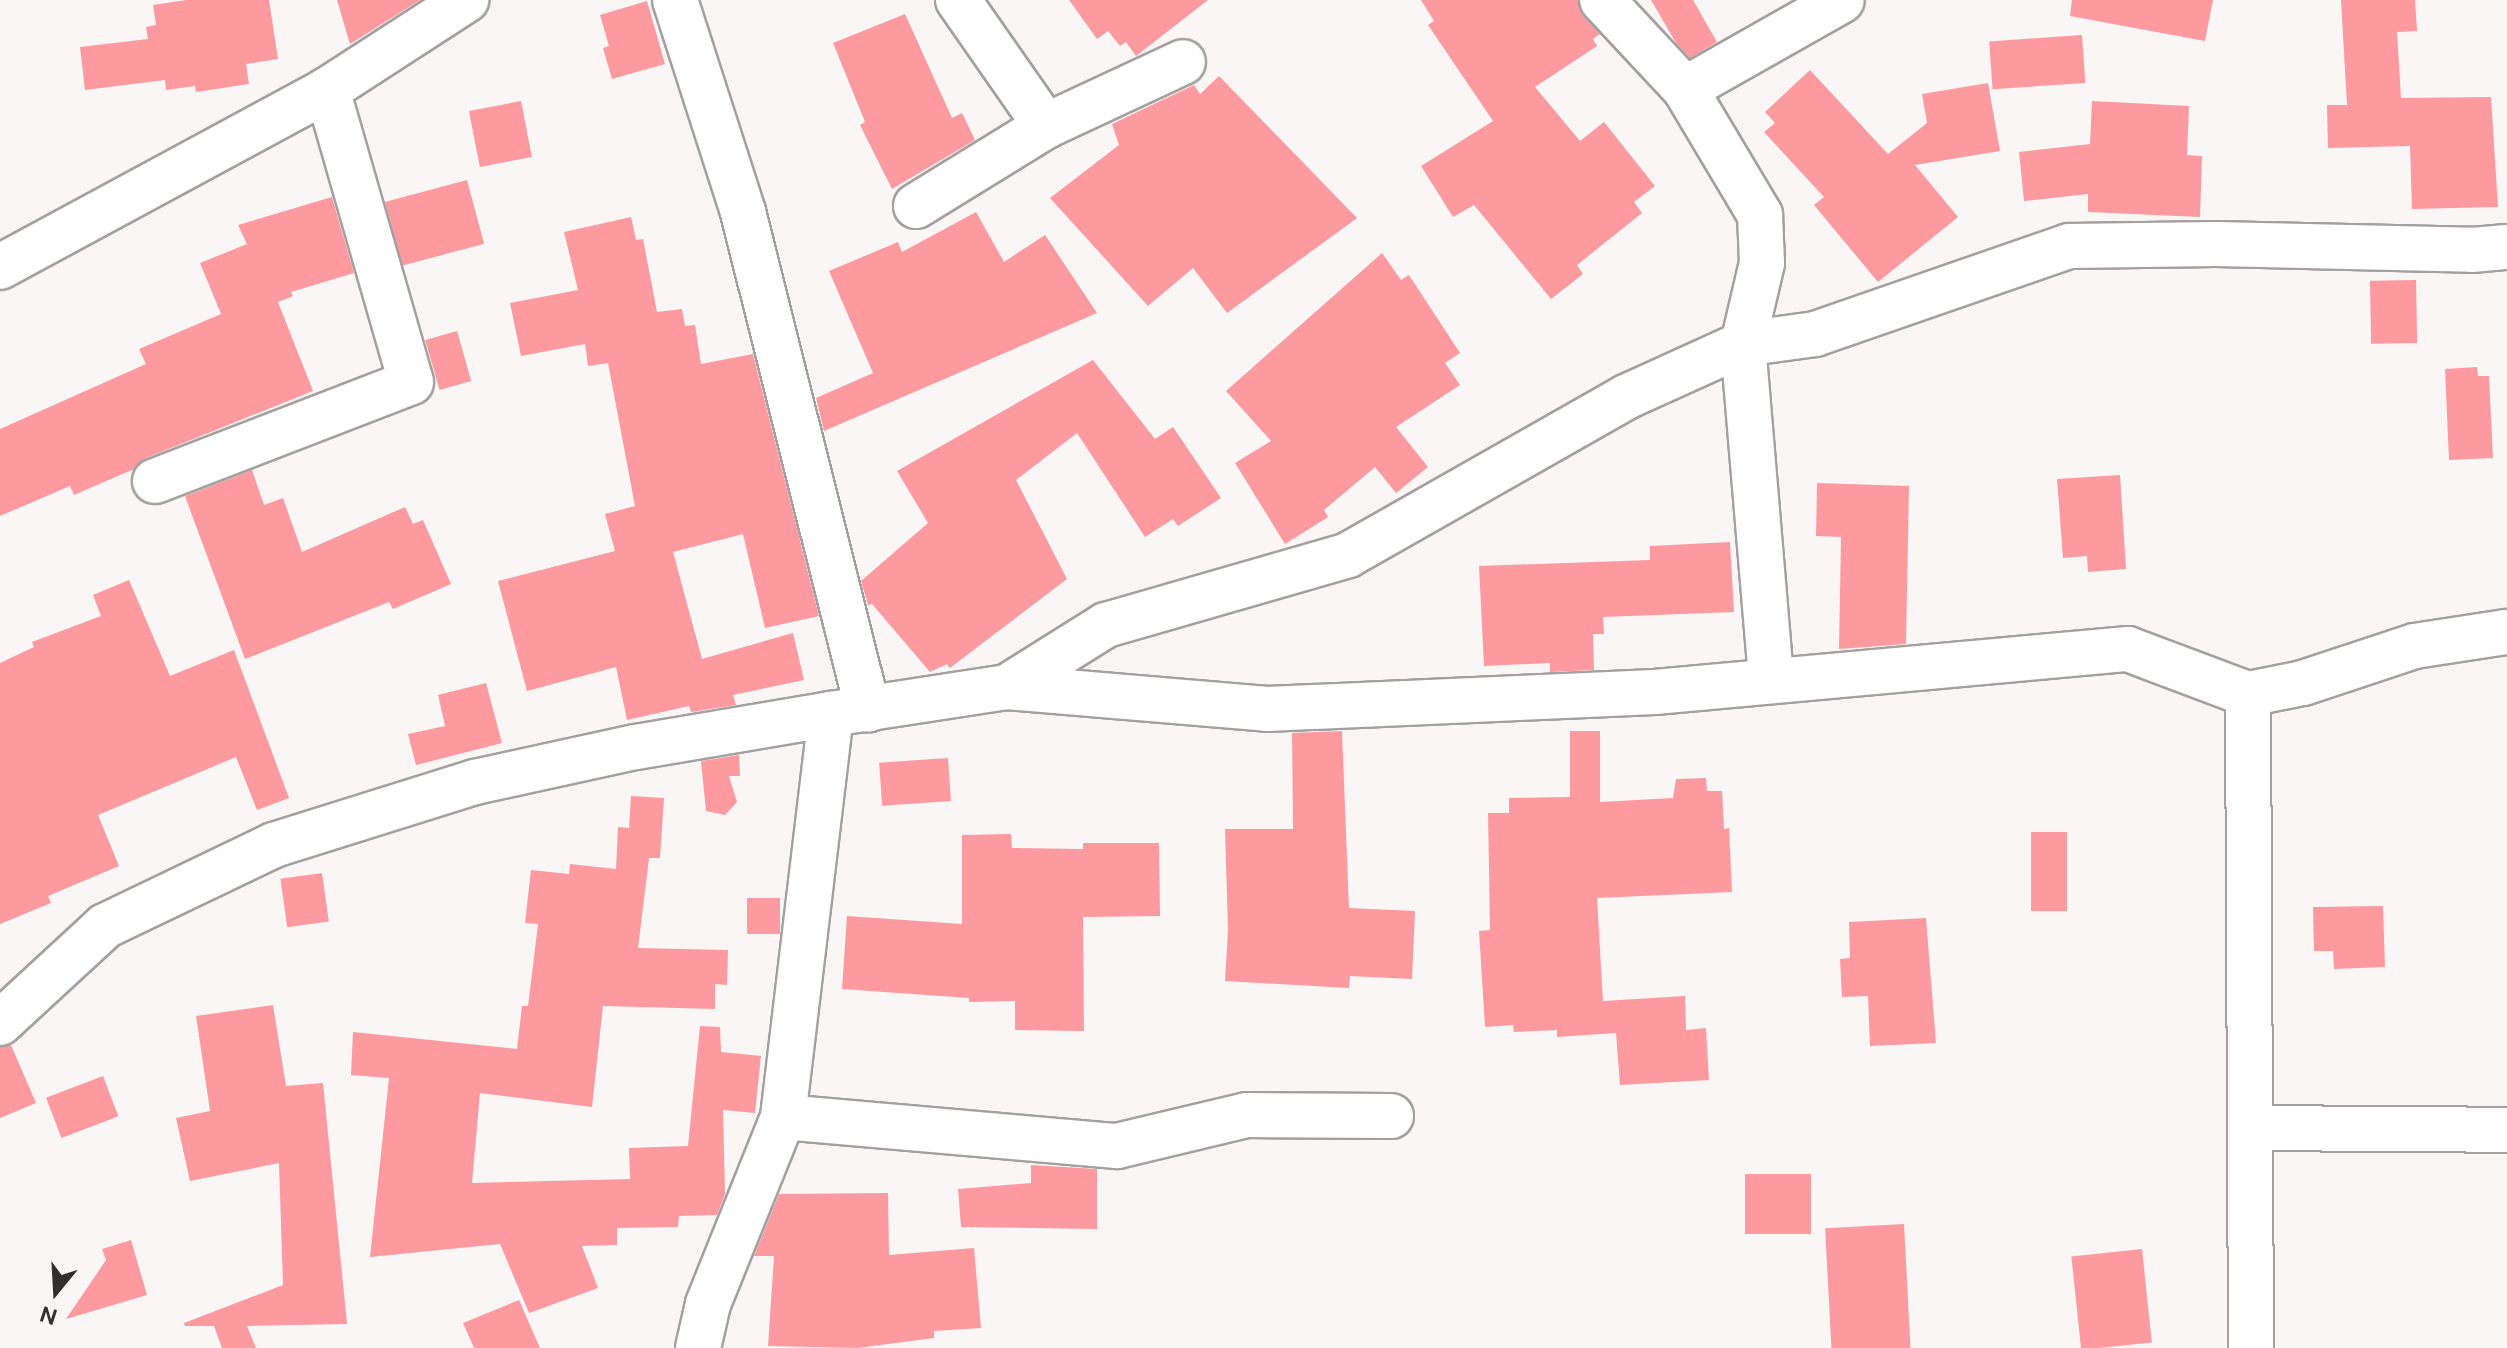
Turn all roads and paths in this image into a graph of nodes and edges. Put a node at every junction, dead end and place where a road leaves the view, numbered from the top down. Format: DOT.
graph roads {
  1 [pos="466,0"];
  2 [pos="675,0"];
  3 [pos="958,0"];
  4 [pos="1602,0"];
  5 [pos="1842,0"];
  6 [pos="1183,62"];
  7 [pos="1685,89"];
  8 [pos="327,90"];
  9 [pos="1046,126"];
  10 [pos="916,206"];
  11 [pos="2507,247"];
  12 [pos="0,267"];
  13 [pos="1743,344"];
  14 [pos="155,481"];
  15 [pos="2507,632"];
  16 [pos="1771,680"];
  17 [pos="1007,687"];
  18 [pos="2248,694"];
  19 [pos="850,712"];
  20 [pos="0,1023"];
  21 [pos="1391,1116"];
  22 [pos="783,1117"];
  23 [pos="2250,1128"];
  24 [pos="2507,1130"];
  25 [pos="698,1348"];
  26 [pos="2251,1348"];
  1 -- 8 [label="street"];
  2 -- 19 [label="street"];
  3 -- 9 [label="street"];
  4 -- 7 [label="street"];
  5 -- 7 [label="street"];
  6 -- 9 [label="street"];
  7 -- 13 [label="street"];
  8 -- 12 [label="street"];
  8 -- 14 [label="street"];
  9 -- 10 [label="street"];
  11 -- 13 [label="street"];
  13 -- 16 [label="street"];
  13 -- 17 [label="street"];
  15 -- 18 [label="street"];
  16 -- 17 [label="street"];
  16 -- 18 [label="street"];
  17 -- 19 [label="street"];
  18 -- 23 [label="street"];
  19 -- 20 [label="street"];
  19 -- 22 [label="street"];
  21 -- 22 [label="street"];
  22 -- 25 [label="street"];
  23 -- 24 [label="street"];
  23 -- 26 [label="street"];
}
